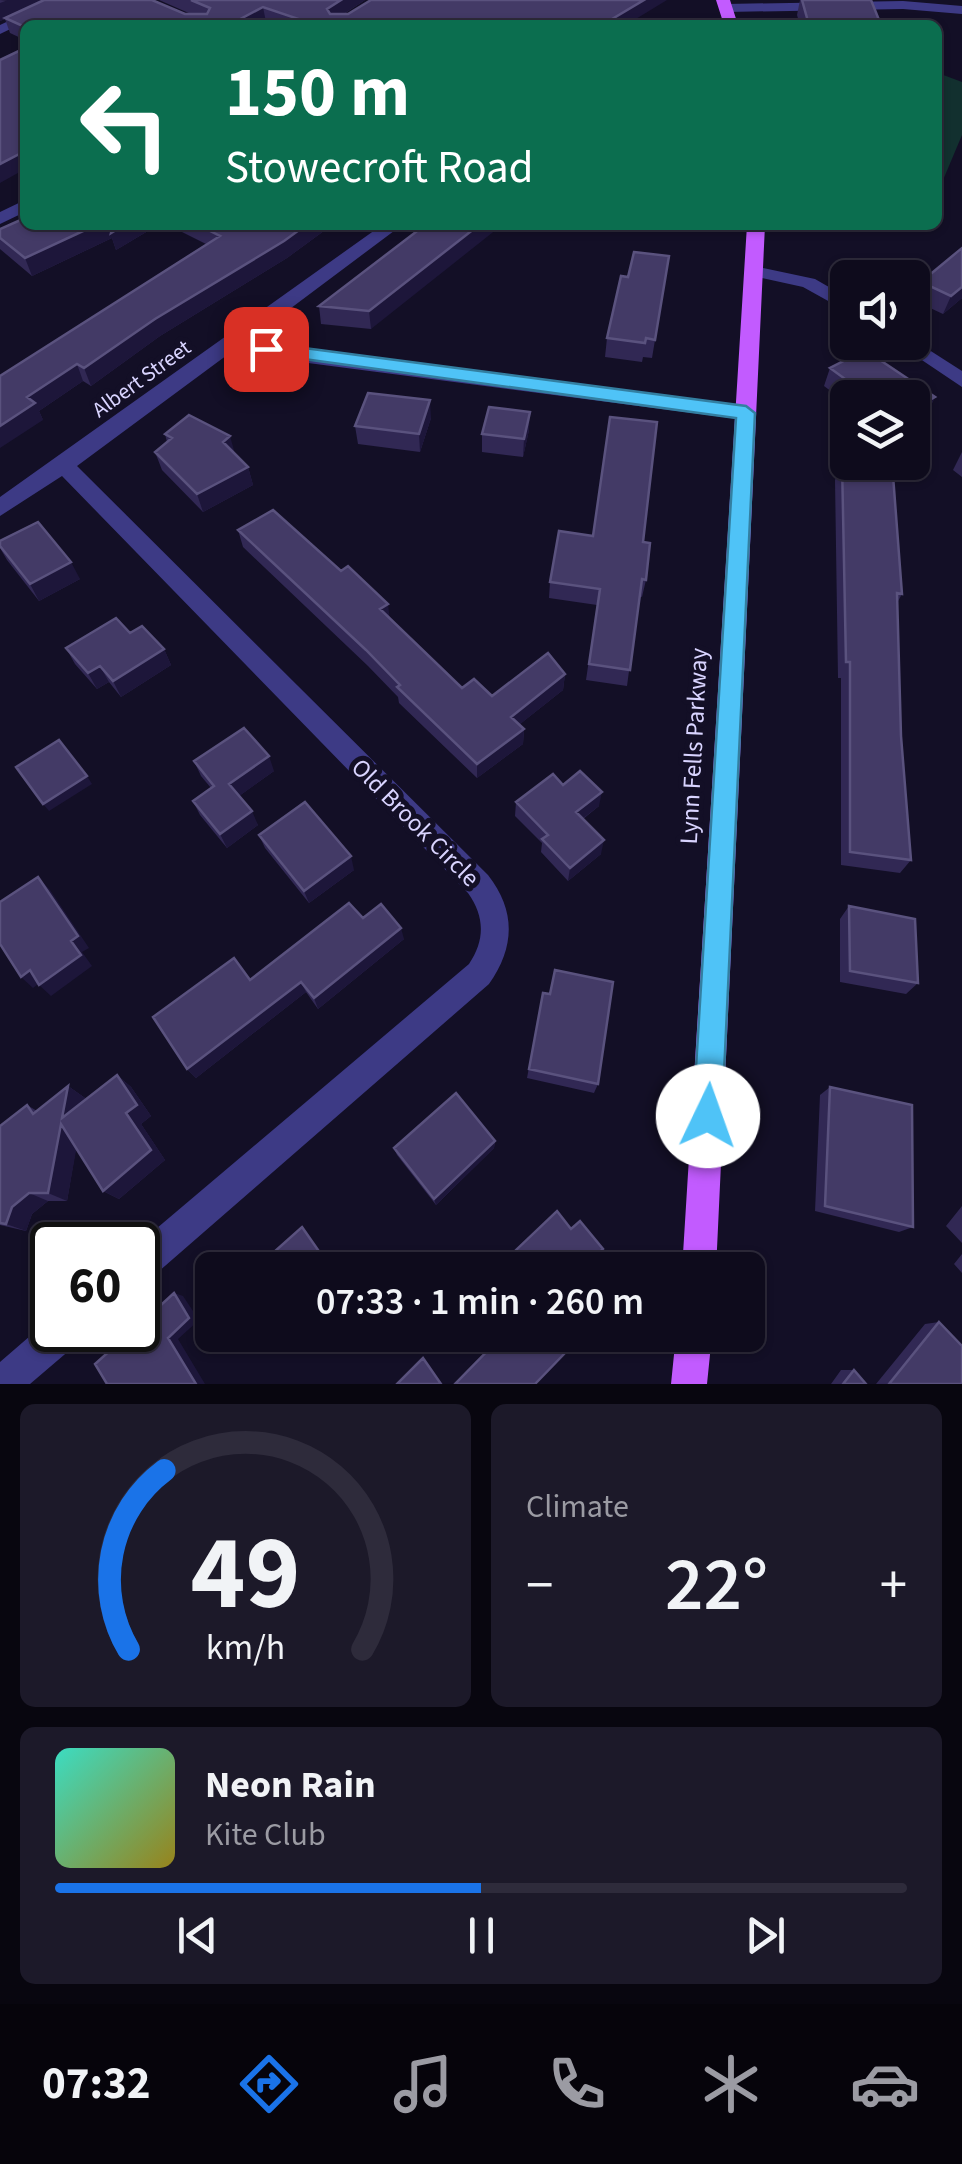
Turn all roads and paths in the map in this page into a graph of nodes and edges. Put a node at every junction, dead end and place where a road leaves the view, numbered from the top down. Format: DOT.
graph roads {
  1 [pos="64,0"];
  2 [pos="724,4"];
  3 [pos="962,10"];
  4 [pos="21,20"];
  5 [pos="385,230"];
  6 [pos="756,230"];
  7 [pos="754,271"];
  8 [pos="830,295"];
  9 [pos="242,337"];
  10 [pos="930,359"];
  11 [pos="962,380"];
  12 [pos="746,413"];
  13 [pos="64,465"];
  14 [pos="0,508"];
  15 [pos="160,1249"];
  16 [pos="700,1252"];
  17 [pos="39,1352"];
  18 [pos="692,1352"];
  19 [pos="2,1384"];
  20 [pos="689,1384"];
  1 -- 4 [label="street"];
  2 -- 3 [label="street"];
  5 -- 9 [label="street, Albert Street"];
  6 -- 7 [label="main road, Lynn Fells Parkway"];
  7 -- 8 [label="street"];
  7 -- 12 [label="main road, Lynn Fells Parkway"];
  9 -- 12 [label="street"];
  9 -- 13 [label="street, Albert Street"];
  10 -- 11 [label="street"];
  12 -- 16 [label="main road, Lynn Fells Parkway"];
  13 -- 14 [label="street"];
  13 -- 15 [label="street, Old Brook Circle"];
  17 -- 19 [label="street"];
  18 -- 20 [label="main road"];
}
